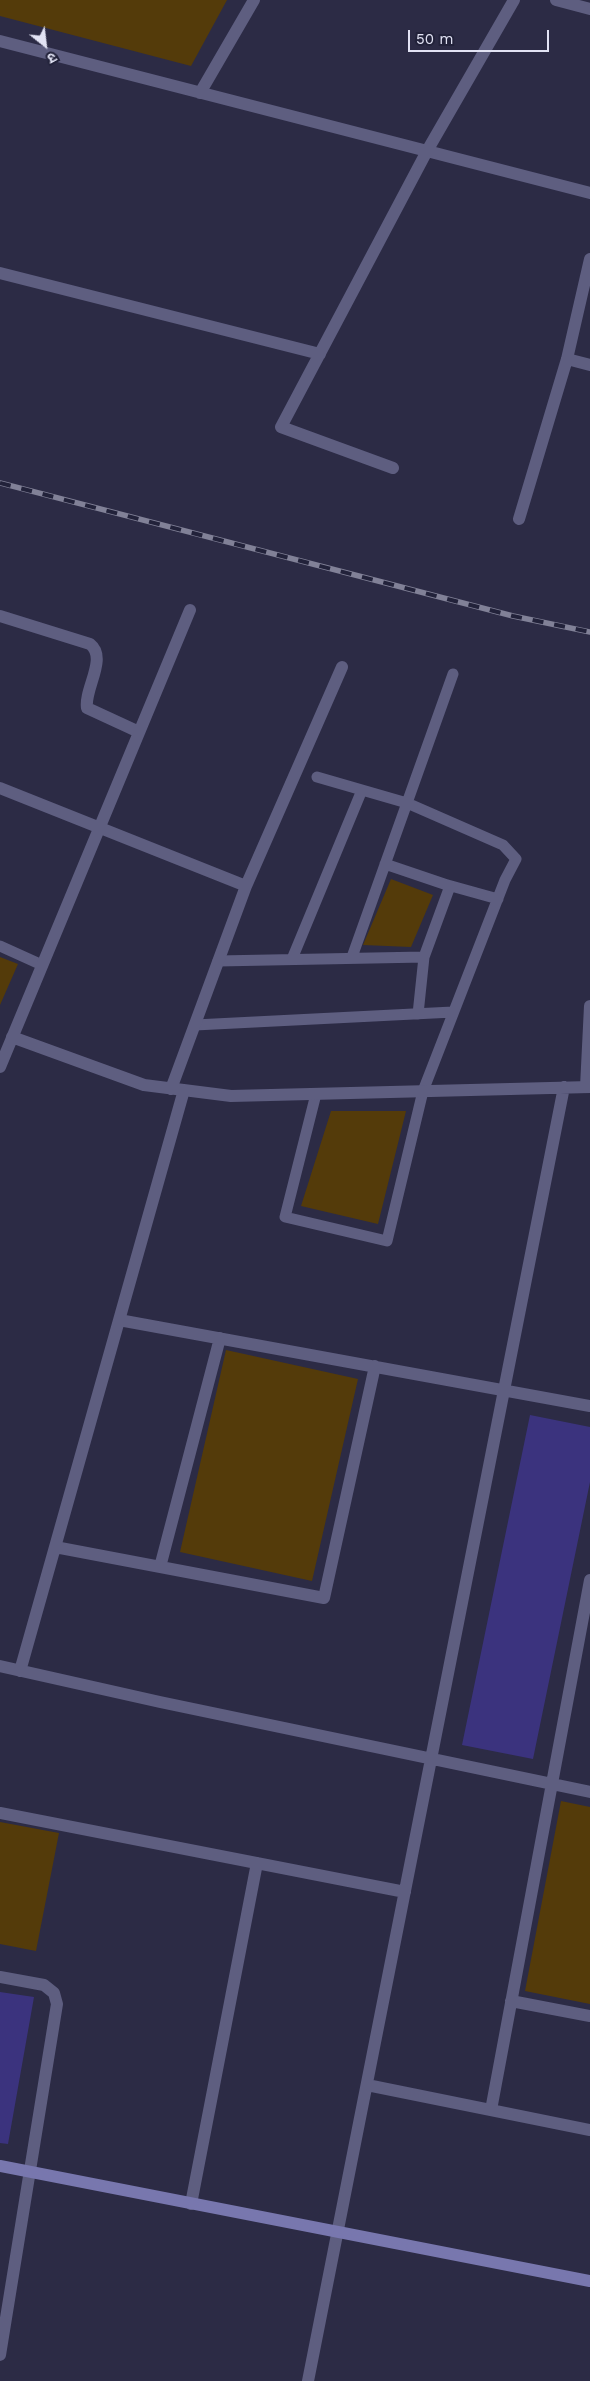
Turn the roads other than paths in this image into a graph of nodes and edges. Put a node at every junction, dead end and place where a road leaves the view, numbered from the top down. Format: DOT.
graph roads {
  1 [pos="254,0"];
  2 [pos="514,0"];
  3 [pos="556,0"];
  4 [pos="590,9"];
  5 [pos="0,41"];
  6 [pos="200,93"];
  7 [pos="427,151"];
  8 [pos="590,194"];
  9 [pos="590,259"];
  10 [pos="0,273"];
  11 [pos="320,354"];
  12 [pos="567,358"];
  13 [pos="590,365"];
  14 [pos="393,468"];
  15 [pos="519,519"];
  16 [pos="190,610"];
  17 [pos="0,616"];
  18 [pos="342,667"];
  19 [pos="453,674"];
  20 [pos="139,732"];
  21 [pos="317,778"];
  22 [pos="0,788"];
  23 [pos="362,790"];
  24 [pos="407,803"];
  25 [pos="99,828"];
  26 [pos="385,864"];
  27 [pos="442,884"];
  28 [pos="246,886"];
  29 [pos="498,899"];
  30 [pos="0,946"];
  31 [pos="424,956"];
  32 [pos="352,957"];
  33 [pos="292,959"];
  34 [pos="218,961"];
  35 [pos="42,965"];
  36 [pos="590,1006"];
  37 [pos="453,1012"];
  38 [pos="418,1014"];
  39 [pos="195,1025"];
  40 [pos="12,1038"];
  41 [pos="0,1067"];
  42 [pos="564,1087"];
  43 [pos="588,1087"];
  44 [pos="178,1090"];
  45 [pos="423,1091"];
  46 [pos="316,1094"];
  47 [pos="119,1320"];
  48 [pos="220,1338"];
  49 [pos="375,1366"];
  50 [pos="504,1390"];
  51 [pos="590,1406"];
  52 [pos="55,1547"];
  53 [pos="160,1567"];
  54 [pos="590,1580"];
  55 [pos="0,1666"];
  56 [pos="20,1671"];
  57 [pos="431,1759"];
  58 [pos="552,1784"];
  59 [pos="590,1792"];
  60 [pos="0,1813"];
  61 [pos="257,1863"];
  62 [pos="405,1892"];
  63 [pos="0,1977"];
  64 [pos="511,2001"];
  65 [pos="590,2016"];
  66 [pos="367,2085"];
  67 [pos="490,2110"];
  68 [pos="590,2130"];
  69 [pos="0,2166"];
  70 [pos="30,2172"];
  71 [pos="191,2204"];
  72 [pos="338,2232"];
  73 [pos="590,2281"];
  74 [pos="0,2355"];
  75 [pos="308,2381"];
  1 -- 6 [label="street"];
  2 -- 7 [label="street"];
  3 -- 4 [label="street"];
  5 -- 6 [label="street"];
  6 -- 7 [label="street"];
  7 -- 8 [label="street"];
  7 -- 11 [label="street"];
  9 -- 12 [label="street"];
  10 -- 11 [label="street"];
  11 -- 14 [label="street"];
  12 -- 13 [label="street"];
  12 -- 15 [label="street"];
  16 -- 20 [label="street"];
  17 -- 20 [label="street"];
  18 -- 28 [label="street"];
  19 -- 24 [label="lane"];
  20 -- 25 [label="street"];
  21 -- 23 [label="lane"];
  22 -- 25 [label="street"];
  23 -- 24 [label="lane"];
  23 -- 33 [label="lane"];
  24 -- 26 [label="lane"];
  24 -- 29 [label="lane"];
  25 -- 28 [label="street"];
  25 -- 35 [label="street"];
  26 -- 27 [label="lane"];
  26 -- 32 [label="lane"];
  27 -- 29 [label="lane"];
  27 -- 31 [label="lane"];
  28 -- 34 [label="street"];
  29 -- 37 [label="lane"];
  30 -- 35 [label="lane"];
  31 -- 32 [label="lane"];
  31 -- 38 [label="lane"];
  32 -- 33 [label="lane"];
  33 -- 34 [label="lane"];
  34 -- 39 [label="street"];
  35 -- 40 [label="street"];
  36 -- 43 [label="street"];
  37 -- 38 [label="lane"];
  37 -- 45 [label="lane"];
  38 -- 39 [label="lane"];
  39 -- 44 [label="street"];
  40 -- 41 [label="street"];
  40 -- 44 [label="street"];
  42 -- 43 [label="street"];
  42 -- 45 [label="street"];
  42 -- 50 [label="street"];
  44 -- 46 [label="street"];
  44 -- 47 [label="street"];
  45 -- 46 [label="street"];
  45 -- 46 [label="lane"];
  47 -- 48 [label="street"];
  47 -- 52 [label="street"];
  48 -- 49 [label="street"];
  48 -- 53 [label="street"];
  49 -- 50 [label="street"];
  49 -- 53 [label="street"];
  50 -- 51 [label="street"];
  50 -- 57 [label="street"];
  52 -- 53 [label="street"];
  52 -- 56 [label="street"];
  54 -- 58 [label="street"];
  55 -- 56 [label="street"];
  56 -- 57 [label="street"];
  57 -- 58 [label="street"];
  57 -- 62 [label="street"];
  58 -- 59 [label="street"];
  58 -- 64 [label="street"];
  60 -- 61 [label="street"];
  61 -- 62 [label="street"];
  61 -- 71 [label="street"];
  62 -- 66 [label="street"];
  63 -- 70 [label="street"];
  64 -- 65 [label="street"];
  64 -- 67 [label="street"];
  66 -- 67 [label="street"];
  66 -- 72 [label="street"];
  67 -- 68 [label="street"];
  69 -- 70 [label="main road"];
  70 -- 71 [label="main road"];
  70 -- 74 [label="street"];
  71 -- 72 [label="main road"];
  72 -- 73 [label="main road"];
  72 -- 75 [label="street"];
}
